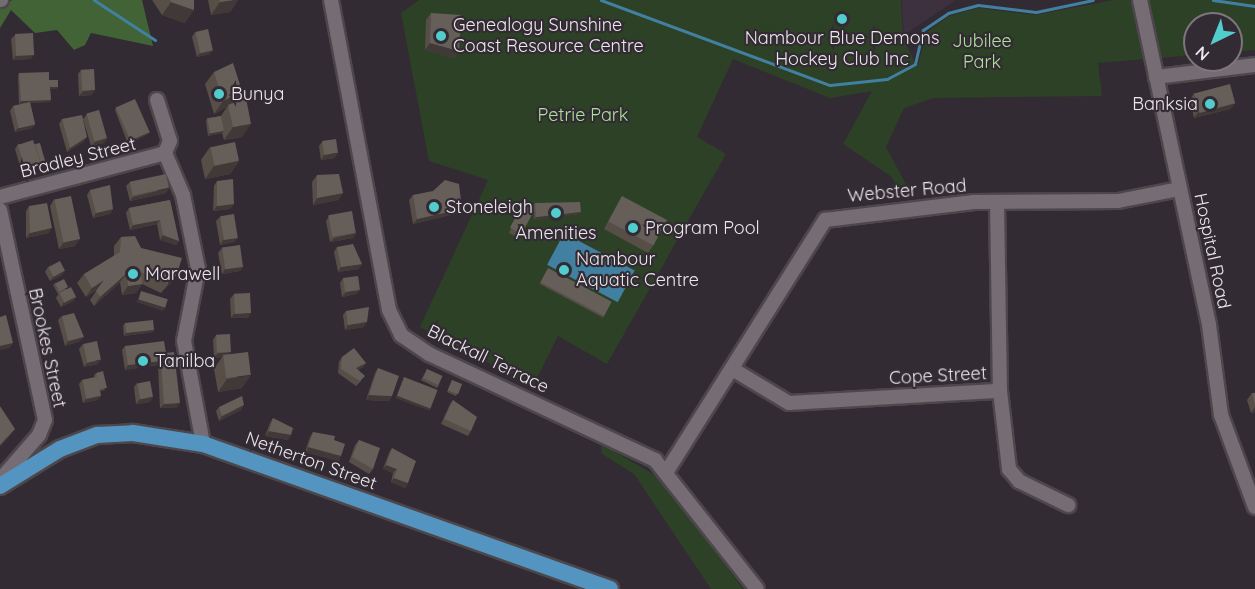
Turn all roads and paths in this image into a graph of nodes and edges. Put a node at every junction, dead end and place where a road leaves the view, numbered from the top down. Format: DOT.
graph roads {
  1 [pos="332,0"];
  2 [pos="1140,0"];
  3 [pos="1255,65"];
  4 [pos="1156,77"];
  5 [pos="157,100"];
  6 [pos="165,153"];
  7 [pos="1180,189"];
  8 [pos="0,197"];
  9 [pos="997,202"];
  10 [pos="0,210"];
  11 [pos="734,370"];
  12 [pos="1000,391"];
  13 [pos="203,444"];
  14 [pos="667,471"];
  15 [pos="0,480"];
  16 [pos="0,486"];
  17 [pos="1068,505"];
  18 [pos="1255,507"];
  19 [pos="610,589"];
  20 [pos="757,589"];
  1 -- 14 [label="street, Blackall Terrace"];
  2 -- 4 [label="street, Hospital Road"];
  3 -- 4 [label="street"];
  4 -- 7 [label="street, Hospital Road"];
  5 -- 6 [label="street"];
  6 -- 8 [label="street, Bradley Street"];
  6 -- 13 [label="street"];
  7 -- 9 [label="street, Webster Road"];
  7 -- 18 [label="street, Hospital Road"];
  9 -- 11 [label="street, Webster Road"];
  9 -- 12 [label="street, Cope Street"];
  10 -- 15 [label="street, Brookes Street"];
  11 -- 12 [label="street, Cope Street"];
  11 -- 14 [label="street, Webster Road"];
  12 -- 17 [label="street"];
  13 -- 16 [label="main road, Netherton Street"];
  13 -- 19 [label="main road, Netherton Street"];
  14 -- 20 [label="street, Blackall Terrace"];
}
